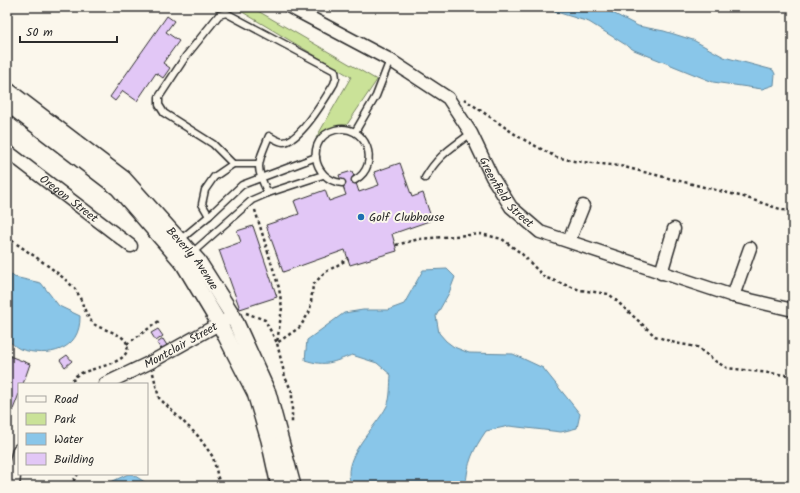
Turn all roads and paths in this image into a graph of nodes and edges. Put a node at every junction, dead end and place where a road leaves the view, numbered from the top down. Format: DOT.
graph roads {
  1 [pos="290,7"];
  2 [pos="390,60"];
  3 [pos="7,90"];
  4 [pos="461,97"];
  5 [pos="7,103"];
  6 [pos="355,132"];
  7 [pos="471,133"];
  8 [pos="7,151"];
  9 [pos="316,157"];
  10 [pos="233,164"];
  11 [pos="258,164"];
  12 [pos="323,175"];
  13 [pos="260,177"];
  14 [pos="425,178"];
  15 [pos="355,180"];
  16 [pos="342,183"];
  17 [pos="268,193"];
  18 [pos="252,200"];
  19 [pos="583,206"];
  20 [pos="793,211"];
  21 [pos="209,216"];
  22 [pos="674,229"];
  23 [pos="7,237"];
  24 [pos="569,241"];
  25 [pos="176,245"];
  26 [pos="131,246"];
  27 [pos="396,246"];
  28 [pos="750,248"];
  29 [pos="187,258"];
  30 [pos="348,259"];
  31 [pos="661,273"];
  32 [pos="733,296"];
  33 [pos="793,310"];
  34 [pos="233,316"];
  35 [pos="159,321"];
  36 [pos="219,323"];
  37 [pos="277,343"];
  38 [pos="127,344"];
  39 [pos="151,362"];
  40 [pos="793,379"];
  41 [pos="75,383"];
  42 [pos="107,383"];
  43 [pos="292,430"];
  44 [pos="18,452"];
  45 [pos="11,465"];
  46 [pos="77,475"];
  47 [pos="13,486"];
  48 [pos="70,486"];
  49 [pos="220,486"];
  50 [pos="279,486"];
  51 [pos="293,486"];
  1 -- 2 [label="street, Greenfield Street"];
  2 -- 6 [label="lane"];
  2 -- 7 [label="street, Greenfield Street"];
  3 -- 25 [label="street, Beverly Avenue"];
  4 -- 20 [label="path"];
  5 -- 25 [label="street, Beverly Avenue"];
  6 -- 9 [label="lane"];
  6 -- 15 [label="lane"];
  7 -- 14 [label="lane"];
  7 -- 24 [label="street, Greenfield Street"];
  8 -- 26 [label="street, Oregon Street"];
  9 -- 12 [label="lane"];
  9 -- 13 [label="lane"];
  10 -- 11 [label="lane"];
  10 -- 11 [label="lane"];
  10 -- 21 [label="lane"];
  11 -- 13 [label="lane"];
  12 -- 16 [label="lane"];
  12 -- 17 [label="lane"];
  13 -- 17 [label="lane"];
  13 -- 21 [label="lane"];
  17 -- 18 [label="lane"];
  18 -- 29 [label="lane"];
  18 -- 37 [label="path"];
  19 -- 24 [label="street"];
  21 -- 25 [label="lane"];
  22 -- 31 [label="street"];
  23 -- 38 [label="path"];
  24 -- 31 [label="street, Greenfield Street"];
  25 -- 29 [label="street, Beverly Avenue"];
  27 -- 40 [label="path"];
  28 -- 32 [label="street"];
  29 -- 34 [label="street, Beverly Avenue"];
  29 -- 36 [label="street, Beverly Avenue"];
  30 -- 37 [label="path"];
  31 -- 32 [label="street, Greenfield Street"];
  32 -- 33 [label="street, Greenfield Street"];
  34 -- 36 [label="street, Montclair Street"];
  34 -- 51 [label="street, Beverly Avenue"];
  35 -- 38 [label="path"];
  36 -- 39 [label="street, Montclair Street"];
  36 -- 50 [label="street, Beverly Avenue"];
  37 -- 43 [label="path"];
  38 -- 41 [label="path"];
  39 -- 42 [label="street, Montclair Street"];
  39 -- 49 [label="path"];
  44 -- 45 [label="street"];
  45 -- 47 [label="street"];
  46 -- 48 [label="path"];
}
